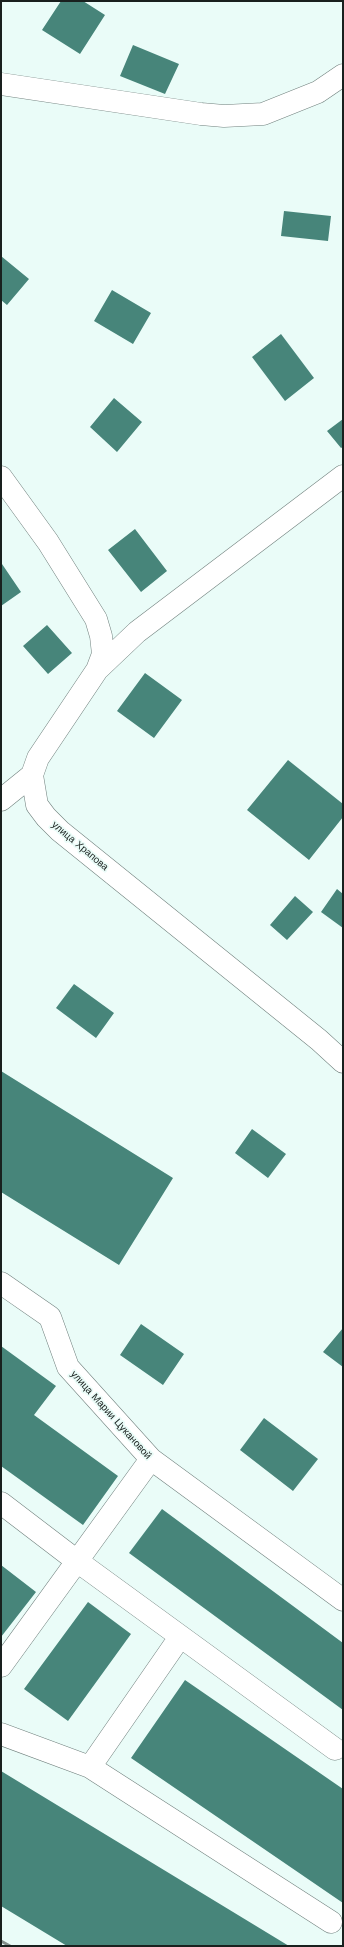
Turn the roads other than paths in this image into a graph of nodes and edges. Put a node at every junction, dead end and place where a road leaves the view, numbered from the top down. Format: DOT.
graph roads {
  1 [pos="343,75"];
  2 [pos="1,84"];
  3 [pos="343,476"];
  4 [pos="1,478"];
  5 [pos="97,670"];
  6 [pos="32,775"];
  7 [pos="1,800"];
  8 [pos="343,1062"];
  9 [pos="1,1283"];
  10 [pos="151,1459"];
  11 [pos="1,1503"];
  12 [pos="78,1561"];
  13 [pos="343,1600"];
  14 [pos="180,1636"];
  15 [pos="1,1666"];
  16 [pos="1,1734"];
  17 [pos="335,1749"];
  18 [pos="90,1767"];
  19 [pos="331,1922"];
  1 -- 2 [label="street"];
  3 -- 5 [label="street"];
  4 -- 5 [label="street"];
  5 -- 6 [label="street"];
  6 -- 7 [label="street"];
  6 -- 8 [label="street, улица Храпова"];
  9 -- 10 [label="street, улица Марии Цукановой"];
  10 -- 12 [label="street"];
  10 -- 13 [label="street, улица Марии Цукановой"];
  11 -- 12 [label="street"];
  12 -- 14 [label="street"];
  12 -- 15 [label="street"];
  14 -- 17 [label="street"];
  14 -- 18 [label="street"];
  16 -- 18 [label="street"];
  18 -- 19 [label="street"];
}
